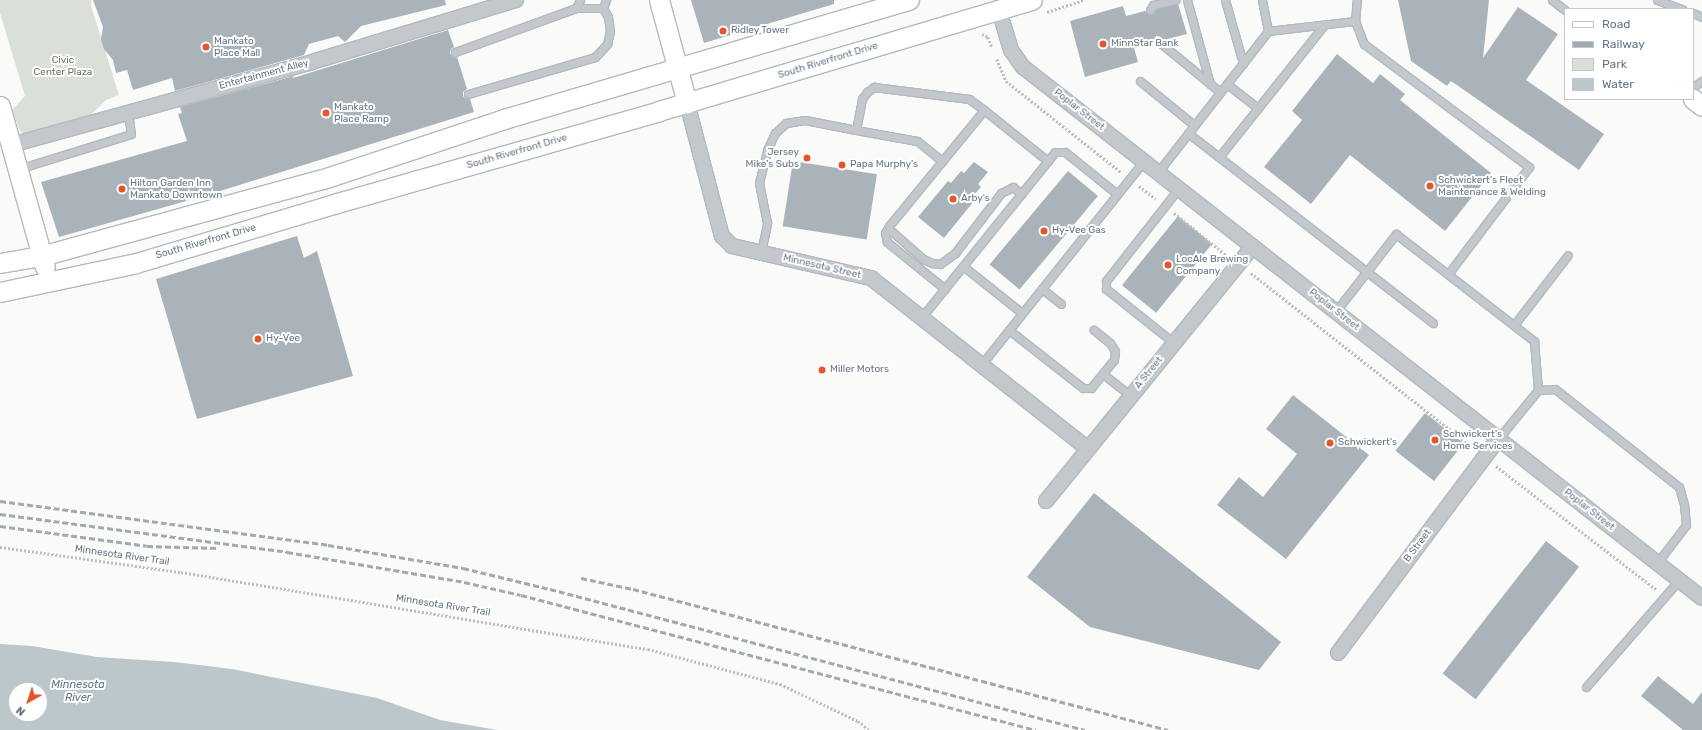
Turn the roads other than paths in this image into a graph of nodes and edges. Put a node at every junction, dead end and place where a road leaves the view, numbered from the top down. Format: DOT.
graph roads {
  1 [pos="516,0"];
  2 [pos="580,0"];
  3 [pos="606,0"];
  4 [pos="659,0"];
  5 [pos="909,0"];
  6 [pos="1032,0"];
  7 [pos="1175,0"];
  8 [pos="1187,0"];
  9 [pos="1225,0"];
  10 [pos="1262,0"];
  11 [pos="1357,0"];
  12 [pos="1552,0"];
  13 [pos="1657,0"];
  14 [pos="998,5"];
  15 [pos="576,8"];
  16 [pos="603,8"];
  17 [pos="1679,8"];
  18 [pos="1564,9"];
  19 [pos="1150,10"];
  20 [pos="1355,21"];
  21 [pos="1324,25"];
  22 [pos="1268,31"];
  23 [pos="1158,41"];
  24 [pos="455,52"];
  25 [pos="1243,63"];
  26 [pos="678,69"];
  27 [pos="1140,81"];
  28 [pos="1210,84"];
  29 [pos="1227,84"];
  30 [pos="1220,92"];
  31 [pos="468,94"];
  32 [pos="1694,99"];
  33 [pos="687,103"];
  34 [pos="0,106"];
  35 [pos="1702,106"];
  36 [pos="1258,108"];
  37 [pos="984,110"];
  38 [pos="128,113"];
  39 [pos="1194,125"];
  40 [pos="856,130"];
  41 [pos="1188,133"];
  42 [pos="11,145"];
  43 [pos="1219,157"];
  44 [pos="942,161"];
  45 [pos="1048,161"];
  46 [pos="1144,161"];
  47 [pos="18,169"];
  48 [pos="1158,172"];
  49 [pos="1179,188"];
  50 [pos="1021,194"];
  51 [pos="1117,194"];
  52 [pos="888,228"];
  53 [pos="1253,246"];
  54 [pos="761,252"];
  55 [pos="1568,255"];
  56 [pos="41,256"];
  57 [pos="0,263"];
  58 [pos="963,266"];
  59 [pos="1367,272"];
  60 [pos="1448,274"];
  61 [pos="50,282"];
  62 [pos="945,289"];
  63 [pos="1042,289"];
  64 [pos="0,292"];
  65 [pos="1062,304"];
  66 [pos="1336,311"];
  67 [pos="1022,313"];
  68 [pos="921,318"];
  69 [pos="1433,323"];
  70 [pos="1514,325"];
  71 [pos="1009,330"];
  72 [pos="1094,330"];
  73 [pos="1174,343"];
  74 [pos="981,365"];
  75 [pos="1103,374"];
  76 [pos="1538,390"];
  77 [pos="1131,396"];
  78 [pos="1498,439"];
  79 [pos="1088,450"];
  80 [pos="1046,501"];
  81 [pos="1656,563"];
  82 [pos="1679,580"];
  83 [pos="1702,598"];
  84 [pos="1338,653"];
  85 [pos="1586,687"];
  1 -- 38 [label="street, Entertainment Alley"];
  2 -- 15 [label="lane"];
  3 -- 16 [label="lane"];
  4 -- 26 [label="main road, Minnesota Street"];
  5 -- 26 [label="main road"];
  6 -- 14 [label="main road, South Riverfront Drive"];
  7 -- 19 [label="lane"];
  8 -- 28 [label="lane"];
  9 -- 25 [label="lane"];
  10 -- 22 [label="lane"];
  11 -- 20 [label="lane"];
  12 -- 18 [label="lane"];
  13 -- 17 [label="lane"];
  14 -- 33 [label="main road, South Riverfront Drive"];
  14 -- 46 [label="street, Poplar Street"];
  15 -- 16 [label="lane"];
  15 -- 24 [label="lane"];
  16 -- 31 [label="lane"];
  20 -- 21 [label="lane"];
  20 -- 60 [label="lane"];
  21 -- 22 [label="lane"];
  21 -- 36 [label="lane"];
  22 -- 25 [label="lane"];
  23 -- 28 [label="lane"];
  25 -- 29 [label="lane"];
  26 -- 33 [label="main road, Minnesota Street"];
  26 -- 56 [label="main road"];
  27 -- 39 [label="lane"];
  28 -- 30 [label="lane"];
  29 -- 30 [label="lane"];
  29 -- 36 [label="lane"];
  30 -- 39 [label="lane"];
  32 -- 35 [label="main road"];
  33 -- 54 [label="street, Minnesota Street"];
  33 -- 61 [label="main road, South Riverfront Drive"];
  34 -- 42 [label="main road"];
  36 -- 43 [label="lane"];
  37 -- 40 [label="lane"];
  37 -- 44 [label="lane"];
  37 -- 45 [label="lane"];
  38 -- 42 [label="street, Entertainment Alley"];
  38 -- 47 [label="lane"];
  39 -- 41 [label="lane"];
  40 -- 44 [label="lane"];
  40 -- 54 [label="lane"];
  41 -- 43 [label="lane"];
  41 -- 48 [label="lane"];
  42 -- 47 [label="main road"];
  43 -- 59 [label="lane"];
  44 -- 52 [label="lane"];
  45 -- 50 [label="lane"];
  45 -- 51 [label="lane"];
  46 -- 48 [label="street, Poplar Street"];
  46 -- 51 [label="lane"];
  47 -- 56 [label="main road"];
  48 -- 49 [label="street, Poplar Street"];
  49 -- 53 [label="street, Poplar Street"];
  49 -- 73 [label="lane"];
  50 -- 52 [label="lane"];
  50 -- 58 [label="lane"];
  51 -- 63 [label="lane"];
  52 -- 62 [label="lane"];
  53 -- 66 [label="street, Poplar Street"];
  53 -- 73 [label="street, A Street"];
  54 -- 68 [label="street, Minnesota Street"];
  55 -- 70 [label="lane"];
  56 -- 57 [label="main road"];
  56 -- 61 [label="main road"];
  58 -- 62 [label="lane"];
  58 -- 67 [label="lane"];
  59 -- 60 [label="lane"];
  59 -- 66 [label="lane"];
  59 -- 69 [label="lane"];
  60 -- 70 [label="lane"];
  61 -- 64 [label="main road, South Riverfront Drive"];
  62 -- 68 [label="lane"];
  63 -- 65 [label="lane"];
  63 -- 67 [label="lane"];
  66 -- 78 [label="street, Poplar Street"];
  67 -- 71 [label="lane"];
  68 -- 74 [label="street, Minnesota Street"];
  70 -- 76 [label="lane"];
  71 -- 74 [label="lane"];
  71 -- 75 [label="lane"];
  72 -- 75 [label="lane"];
  73 -- 77 [label="street, A Street"];
  74 -- 79 [label="street, Minnesota Street"];
  75 -- 77 [label="lane"];
  76 -- 78 [label="lane"];
  76 -- 81 [label="lane"];
  77 -- 79 [label="street, A Street"];
  78 -- 81 [label="street, Poplar Street"];
  78 -- 84 [label="street, B Street"];
  79 -- 80 [label="street, A Street"];
  81 -- 82 [label="street, Poplar Street"];
  82 -- 83 [label="street, Poplar Street"];
  82 -- 85 [label="lane"];
}
